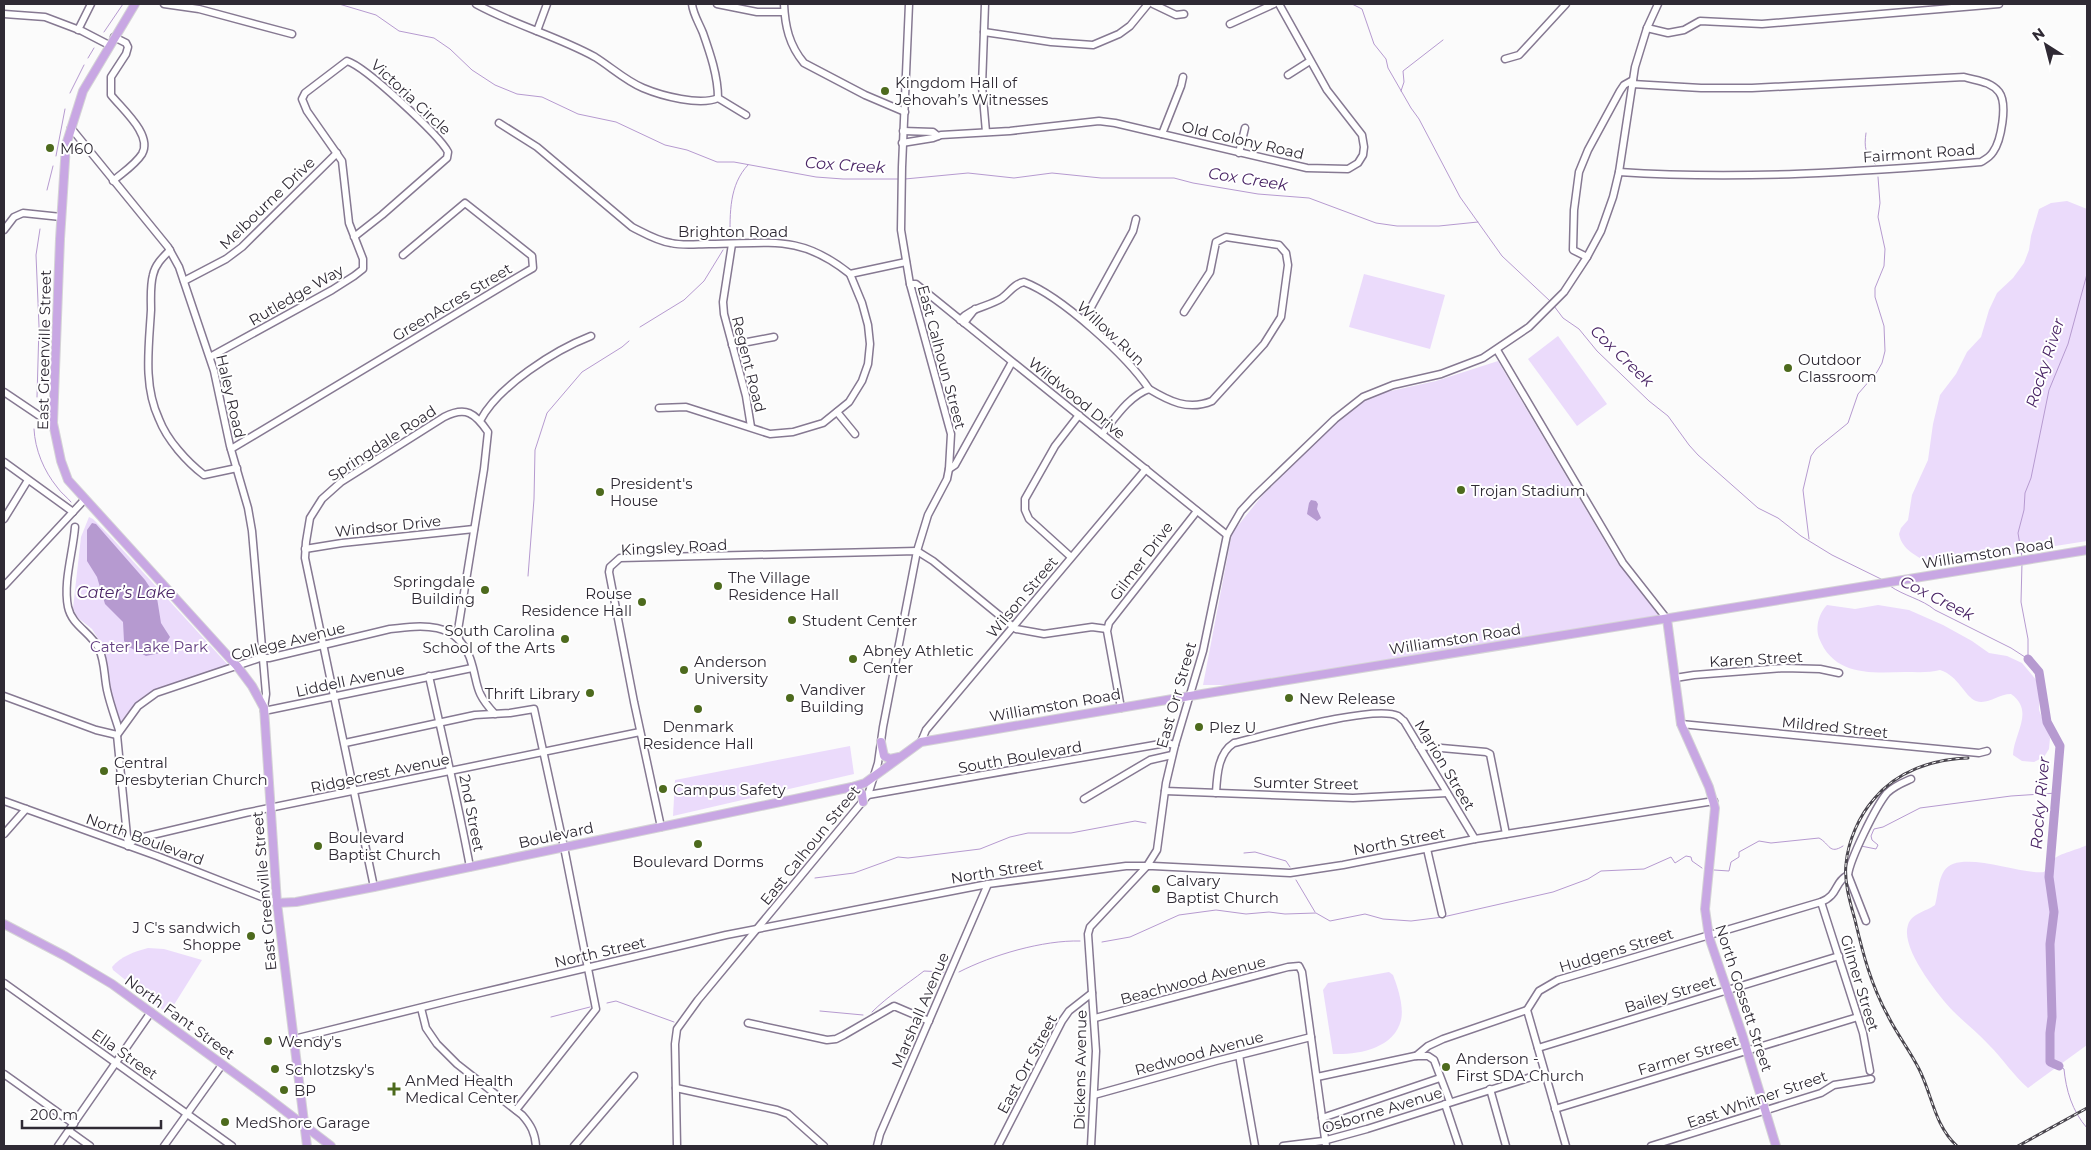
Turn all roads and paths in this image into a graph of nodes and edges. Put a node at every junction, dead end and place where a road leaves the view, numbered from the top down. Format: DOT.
graph roads {
  1 [pos="91,4"];
  2 [pos="135,4"];
  3 [pos="164,4"];
  4 [pos="476,4"];
  5 [pos="548,4"];
  6 [pos="692,4"];
  7 [pos="717,4"];
  8 [pos="784,4"];
  9 [pos="909,4"];
  10 [pos="985,4"];
  11 [pos="1148,4"];
  12 [pos="1154,4"];
  13 [pos="1274,4"];
  14 [pos="1279,4"];
  15 [pos="1566,4"];
  16 [pos="1658,4"];
  17 [pos="1999,4"];
  18 [pos="784,12"];
  19 [pos="4,14"];
  20 [pos="1184,14"];
  21 [pos="1230,24"];
  22 [pos="1647,28"];
  23 [pos="78,30"];
  24 [pos="537,31"];
  25 [pos="984,32"];
  26 [pos="292,34"];
  27 [pos="114,37"];
  28 [pos="109,45"];
  29 [pos="1505,59"];
  30 [pos="1310,61"];
  31 [pos="1288,75"];
  32 [pos="1183,77"];
  33 [pos="1632,82"];
  34 [pos="718,98"];
  35 [pos="905,112"];
  36 [pos="746,115"];
  37 [pos="500,123"];
  38 [pos="71,128"];
  39 [pos="1245,128"];
  40 [pos="903,131"];
  41 [pos="986,132"];
  42 [pos="1162,134"];
  43 [pos="938,136"];
  44 [pos="902,143"];
  45 [pos="337,153"];
  46 [pos="1239,153"];
  47 [pos="1619,172"];
  48 [pos="112,181"];
  49 [pos="61,217"];
  50 [pos="1136,219"];
  51 [pos="4,230"];
  52 [pos="354,237"];
  53 [pos="732,244"];
  54 [pos="170,250"];
  55 [pos="403,255"];
  56 [pos="1587,257"];
  57 [pos="906,262"];
  58 [pos="850,274"];
  59 [pos="184,282"];
  60 [pos="910,284"];
  61 [pos="1184,312"];
  62 [pos="1084,320"];
  63 [pos="962,322"];
  64 [pos="591,336"];
  65 [pos="774,337"];
  66 [pos="732,345"];
  67 [pos="1497,350"];
  68 [pos="210,357"];
  69 [pos="1012,362"];
  70 [pos="1149,389"];
  71 [pos="4,392"];
  72 [pos="659,408"];
  73 [pos="837,412"];
  74 [pos="1079,415"];
  75 [pos="480,421"];
  76 [pos="53,425"];
  77 [pos="751,427"];
  78 [pos="854,434"];
  79 [pos="1102,434"];
  80 [pos="231,449"];
  81 [pos="4,462"];
  82 [pos="237,468"];
  83 [pos="949,469"];
  84 [pos="1146,469"];
  85 [pos="28,480"];
  86 [pos="85,499"];
  87 [pos="1196,511"];
  88 [pos="73,512"];
  89 [pos="4,519"];
  90 [pos="75,527"];
  91 [pos="474,529"];
  92 [pos="1227,534"];
  93 [pos="305,549"];
  94 [pos="2087,550"];
  95 [pos="917,552"];
  96 [pos="1071,557"];
  97 [pos="4,586"];
  98 [pos="1667,619"];
  99 [pos="1013,626"];
  100 [pos="1108,629"];
  101 [pos="459,639"];
  102 [pos="324,644"];
  103 [pos="263,658"];
  104 [pos="237,666"];
  105 [pos="472,668"];
  106 [pos="1839,673"];
  107 [pos="429,676"];
  108 [pos="1675,678"];
  109 [pos="4,696"];
  110 [pos="335,696"];
  111 [pos="1190,696"];
  112 [pos="1121,708"];
  113 [pos="264,709"];
  114 [pos="495,714"];
  115 [pos="439,722"];
  116 [pos="1681,724"];
  117 [pos="640,732"];
  118 [pos="118,733"];
  119 [pos="881,742"];
  120 [pos="921,742"];
  121 [pos="345,743"];
  122 [pos="1175,745"];
  123 [pos="1419,746"];
  124 [pos="545,751"];
  125 [pos="1986,751"];
  126 [pos="1172,755"];
  127 [pos="901,756"];
  128 [pos="452,771"];
  129 [pos="874,777"];
  130 [pos="1911,779"];
  131 [pos="853,786"];
  132 [pos="841,789"];
  133 [pos="354,790"];
  134 [pos="1164,791"];
  135 [pos="1216,793"];
  136 [pos="1447,794"];
  137 [pos="868,795"];
  138 [pos="1084,799"];
  139 [pos="4,801"];
  140 [pos="1714,801"];
  141 [pos="863,802"];
  142 [pos="270,808"];
  143 [pos="26,809"];
  144 [pos="661,827"];
  145 [pos="4,834"];
  146 [pos="1506,834"];
  147 [pos="1474,839"];
  148 [pos="128,846"];
  149 [pos="564,848"];
  150 [pos="1427,848"];
  151 [pos="1147,866"];
  152 [pos="470,867"];
  153 [pos="1848,876"];
  154 [pos="988,884"];
  155 [pos="374,887"];
  156 [pos="1821,902"];
  157 [pos="277,903"];
  158 [pos="1442,914"];
  159 [pos="1866,921"];
  160 [pos="4,924"];
  161 [pos="760,927"];
  162 [pos="1708,935"];
  163 [pos="1839,956"];
  164 [pos="588,968"];
  165 [pos="4,983"];
  166 [pos="1726,989"];
  167 [pos="1092,994"];
  168 [pos="421,1008"];
  169 [pos="1527,1010"];
  170 [pos="151,1012"];
  171 [pos="1858,1017"];
  172 [pos="1095,1018"];
  173 [pos="929,1021"];
  174 [pos="748,1023"];
  175 [pos="1311,1037"];
  176 [pos="294,1039"];
  177 [pos="1538,1048"];
  178 [pos="1747,1050"];
  179 [pos="1239,1055"];
  180 [pos="1416,1056"];
  181 [pos="116,1063"];
  182 [pos="222,1064"];
  183 [pos="1870,1071"];
  184 [pos="1544,1073"];
  185 [pos="4,1074"];
  186 [pos="634,1076"];
  187 [pos="1317,1077"];
  188 [pos="1440,1078"];
  189 [pos="1871,1079"];
  190 [pos="676,1088"];
  191 [pos="1490,1089"];
  192 [pos="1094,1095"];
  193 [pos="1447,1103"];
  194 [pos="1555,1109"];
  195 [pos="516,1110"];
  196 [pos="1766,1111"];
  197 [pos="188,1114"];
  198 [pos="1322,1118"];
  199 [pos="74,1124"];
  200 [pos="304,1126"];
  201 [pos="69,1131"];
  202 [pos="1326,1143"];
  203 [pos="58,1146"];
  204 [pos="90,1146"];
  205 [pos="164,1146"];
  206 [pos="232,1146"];
  207 [pos="307,1146"];
  208 [pos="330,1146"];
  209 [pos="536,1146"];
  210 [pos="574,1146"];
  211 [pos="677,1146"];
  212 [pos="824,1146"];
  213 [pos="877,1146"];
  214 [pos="998,1146"];
  215 [pos="1091,1146"];
  216 [pos="1255,1146"];
  217 [pos="1283,1146"];
  218 [pos="1458,1146"];
  219 [pos="1506,1146"];
  220 [pos="1566,1146"];
  221 [pos="1651,1146"];
  222 [pos="1776,1146"];
  1 -- 23 [label="street"];
  2 -- 27 [label="main road, East Greenville Street"];
  3 -- 26 [label="street"];
  4 -- 24 [label="street"];
  5 -- 24 [label="street"];
  6 -- 34 [label="street"];
  7 -- 18 [label="street"];
  8 -- 18 [label="street"];
  9 -- 35 [label="street, East Calhoun Street"];
  10 -- 25 [label="street"];
  11 -- 25 [label="street"];
  12 -- 20 [label="street"];
  13 -- 21 [label="street"];
  14 -- 30 [label="street, Old Colony Road"];
  15 -- 29 [label="street"];
  16 -- 22 [label="street, East Orr Street"];
  17 -- 22 [label="street"];
  18 -- 35 [label="street"];
  19 -- 23 [label="street"];
  22 -- 33 [label="street, East Orr Street"];
  23 -- 28 [label="street"];
  24 -- 34 [label="street"];
  25 -- 41 [label="street"];
  27 -- 28 [label="main road, East Greenville Street"];
  27 -- 48 [label="street"];
  28 -- 38 [label="main road, East Greenville Street"];
  30 -- 31 [label="street"];
  30 -- 46 [label="street, Old Colony Road"];
  32 -- 42 [label="street"];
  33 -- 47 [label="street, East Orr Street"];
  33 -- 47 [label="street, Fairmont Road"];
  33 -- 56 [label="street"];
  34 -- 36 [label="street"];
  35 -- 40 [label="street, East Calhoun Street"];
  37 -- 53 [label="street, Brighton Road"];
  38 -- 48 [label="street, Haley Road"];
  38 -- 49 [label="main road, East Greenville Street"];
  39 -- 46 [label="street"];
  40 -- 43 [label="street, Old Colony Road"];
  40 -- 44 [label="street, East Calhoun Street"];
  41 -- 42 [label="street, Old Colony Road"];
  41 -- 43 [label="street, Old Colony Road"];
  42 -- 46 [label="street, Old Colony Road"];
  43 -- 44 [label="street, Old Colony Road"];
  44 -- 57 [label="street, East Calhoun Street"];
  45 -- 52 [label="street, Victoria Circle"];
  45 -- 52 [label="street, Victoria Circle"];
  45 -- 59 [label="street, Melbourne Drive"];
  47 -- 56 [label="street, East Orr Street"];
  48 -- 54 [label="street, Haley Road"];
  49 -- 51 [label="street"];
  49 -- 76 [label="main road, East Greenville Street"];
  50 -- 62 [label="street"];
  52 -- 68 [label="street, Rutledge Way"];
  53 -- 58 [label="street, Brighton Road"];
  53 -- 66 [label="street, Regent Road"];
  54 -- 59 [label="street, Haley Road"];
  54 -- 82 [label="street"];
  55 -- 80 [label="street, GreenAcres Street"];
  56 -- 67 [label="street, East Orr Street"];
  57 -- 58 [label="street"];
  57 -- 60 [label="street, East Calhoun Street"];
  58 -- 73 [label="street, Regent Road"];
  59 -- 68 [label="street, Haley Road"];
  60 -- 63 [label="street, Wildwood Drive"];
  60 -- 83 [label="street, East Calhoun Street"];
  61 -- 70 [label="street"];
  62 -- 63 [label="street, Willow Run"];
  62 -- 70 [label="street, Willow Run"];
  63 -- 69 [label="street, Wildwood Drive"];
  64 -- 75 [label="street"];
  65 -- 66 [label="street"];
  66 -- 77 [label="street, Regent Road"];
  67 -- 92 [label="street, East Orr Street"];
  67 -- 98 [label="street"];
  68 -- 80 [label="street, Haley Road"];
  69 -- 74 [label="street, Wildwood Drive"];
  69 -- 83 [label="street"];
  70 -- 79 [label="street"];
  71 -- 76 [label="street"];
  72 -- 77 [label="street"];
  73 -- 77 [label="street, Regent Road"];
  73 -- 78 [label="street"];
  74 -- 79 [label="street, Wildwood Drive"];
  74 -- 96 [label="street"];
  75 -- 91 [label="street"];
  75 -- 93 [label="street, Springdale Road"];
  76 -- 86 [label="main road, East Greenville Street"];
  79 -- 84 [label="street, Wildwood Drive"];
  80 -- 82 [label="street, Haley Road"];
  81 -- 85 [label="street"];
  82 -- 103 [label="street, Haley Road"];
  83 -- 95 [label="street, East Calhoun Street"];
  84 -- 87 [label="street, Wildwood Drive"];
  84 -- 96 [label="street, Wilson Street"];
  85 -- 88 [label="street"];
  85 -- 89 [label="street"];
  86 -- 88 [label="street"];
  86 -- 104 [label="main road, East Greenville Street"];
  87 -- 92 [label="street, Wildwood Drive"];
  87 -- 100 [label="street, Gilmer Drive"];
  88 -- 97 [label="street"];
  90 -- 118 [label="street"];
  91 -- 93 [label="street, Windsor Drive"];
  91 -- 101 [label="street"];
  92 -- 111 [label="street, East Orr Street"];
  93 -- 102 [label="street, Springdale Road"];
  94 -- 98 [label="main road, Williamston Road"];
  95 -- 99 [label="street"];
  95 -- 117 [label="street, Kingsley Road"];
  95 -- 119 [label="street, East Calhoun Street"];
  96 -- 99 [label="street, Wilson Street"];
  98 -- 108 [label="main road, North Gossett Street"];
  98 -- 111 [label="main road, Williamston Road"];
  99 -- 100 [label="street"];
  99 -- 120 [label="street, Wilson Street"];
  100 -- 112 [label="street"];
  101 -- 102 [label="street, College Avenue"];
  101 -- 105 [label="street"];
  102 -- 103 [label="street, College Avenue"];
  102 -- 110 [label="street, Springdale Road"];
  103 -- 104 [label="street, College Avenue"];
  103 -- 113 [label="street, Haley Road"];
  104 -- 113 [label="main road, East Greenville Street"];
  104 -- 118 [label="street, College Avenue"];
  105 -- 107 [label="street, Liddell Avenue"];
  105 -- 114 [label="street"];
  106 -- 108 [label="street, Karen Street"];
  107 -- 110 [label="street, Liddell Avenue"];
  107 -- 115 [label="street, 2nd Street"];
  108 -- 116 [label="main road, North Gossett Street"];
  109 -- 118 [label="street"];
  110 -- 113 [label="street, Liddell Avenue"];
  110 -- 121 [label="street, Springdale Road"];
  111 -- 112 [label="main road, Williamston Road"];
  111 -- 122 [label="street, East Orr Street"];
  112 -- 120 [label="main road, Williamston Road"];
  113 -- 142 [label="main road, East Greenville Street"];
  114 -- 115 [label="street"];
  114 -- 124 [label="street"];
  115 -- 121 [label="street"];
  115 -- 128 [label="street, 2nd Street"];
  116 -- 125 [label="street, Mildred Street"];
  116 -- 140 [label="main road, North Gossett Street"];
  117 -- 124 [label="street, Ridgecrest Avenue"];
  117 -- 144 [label="street, Kingsley Road"];
  118 -- 148 [label="street"];
  119 -- 127 [label="main road"];
  119 -- 129 [label="street, East Calhoun Street"];
  120 -- 127 [label="main road, Williamston Road"];
  121 -- 133 [label="street, Springdale Road"];
  122 -- 126 [label="street, East Orr Street"];
  122 -- 137 [label="street, South Boulevard"];
  123 -- 135 [label="street, Marion Street"];
  123 -- 136 [label="street, Marion Street"];
  123 -- 146 [label="street"];
  124 -- 128 [label="street, Ridgecrest Avenue"];
  124 -- 149 [label="street"];
  126 -- 134 [label="street, East Orr Street"];
  126 -- 138 [label="street"];
  127 -- 129 [label="main road, Williamston Road"];
  128 -- 133 [label="street, Ridgecrest Avenue"];
  128 -- 152 [label="street, 2nd Street"];
  129 -- 131 [label="main road, Williamston Road"];
  129 -- 137 [label="street, East Calhoun Street"];
  130 -- 153 [label="street, Hudgens Street"];
  131 -- 132 [label="main road, Williamston Road"];
  131 -- 141 [label="main road"];
  132 -- 144 [label="main road, Boulevard"];
  133 -- 142 [label="street, Ridgecrest Avenue"];
  133 -- 155 [label="street, Springdale Road"];
  134 -- 135 [label="street, Sumter Street"];
  134 -- 151 [label="street, East Orr Street"];
  135 -- 136 [label="street, Sumter Street"];
  136 -- 147 [label="street, Marion Street"];
  137 -- 141 [label="street, East Calhoun Street"];
  139 -- 143 [label="street, North Boulevard"];
  140 -- 146 [label="street, North Street"];
  140 -- 162 [label="main road, North Gossett Street"];
  141 -- 161 [label="street, East Calhoun Street"];
  142 -- 148 [label="street, Ridgecrest Avenue"];
  142 -- 157 [label="main road, East Greenville Street"];
  143 -- 145 [label="street"];
  143 -- 148 [label="street, North Boulevard"];
  144 -- 149 [label="main road, Boulevard"];
  146 -- 147 [label="street, North Street"];
  147 -- 150 [label="street, North Street"];
  148 -- 157 [label="street, North Boulevard"];
  149 -- 152 [label="main road, Boulevard"];
  149 -- 164 [label="street"];
  150 -- 151 [label="street, North Street"];
  150 -- 158 [label="street"];
  151 -- 154 [label="street, North Street"];
  151 -- 167 [label="street, East Orr Street"];
  152 -- 155 [label="main road, Boulevard"];
  153 -- 156 [label="street, Hudgens Street"];
  153 -- 159 [label="street"];
  154 -- 161 [label="street, North Street"];
  154 -- 173 [label="street, Marshall Avenue"];
  155 -- 157 [label="main road, Boulevard"];
  156 -- 162 [label="street, Hudgens Street"];
  156 -- 163 [label="street, Gilmer Street"];
  157 -- 176 [label="main road, East Greenville Street"];
  160 -- 170 [label="main road, North Fant Street"];
  161 -- 164 [label="street, North Street"];
  161 -- 190 [label="street, East Calhoun Street"];
  162 -- 166 [label="main road, North Gossett Street"];
  162 -- 169 [label="street, Hudgens Street"];
  163 -- 166 [label="street, Bailey Street"];
  163 -- 171 [label="street, Gilmer Street"];
  164 -- 168 [label="street, North Street"];
  164 -- 195 [label="street"];
  165 -- 181 [label="street, Ella Street"];
  166 -- 177 [label="street, Bailey Street"];
  166 -- 178 [label="main road, North Gossett Street"];
  167 -- 172 [label="street, Dickens Avenue"];
  167 -- 214 [label="street, East Orr Street"];
  168 -- 176 [label="street, North Street"];
  168 -- 195 [label="street"];
  169 -- 177 [label="street"];
  169 -- 180 [label="street"];
  170 -- 181 [label="street"];
  170 -- 182 [label="main road, North Fant Street"];
  171 -- 178 [label="street, Farmer Street"];
  171 -- 183 [label="street, Gilmer Street"];
  172 -- 175 [label="street, Beachwood Avenue"];
  172 -- 192 [label="street, Dickens Avenue"];
  173 -- 174 [label="street"];
  173 -- 213 [label="street, Marshall Avenue"];
  175 -- 179 [label="street, Redwood Avenue"];
  175 -- 187 [label="street"];
  176 -- 200 [label="main road, East Greenville Street"];
  177 -- 184 [label="street"];
  178 -- 194 [label="street, Farmer Street"];
  178 -- 196 [label="main road, North Gossett Street"];
  179 -- 192 [label="street, Redwood Avenue"];
  179 -- 216 [label="street"];
  180 -- 187 [label="street"];
  180 -- 188 [label="street"];
  181 -- 197 [label="street, Ella Street"];
  181 -- 199 [label="street"];
  182 -- 197 [label="street"];
  182 -- 200 [label="main road, North Fant Street"];
  184 -- 191 [label="street, Osborne Avenue"];
  184 -- 194 [label="street"];
  185 -- 199 [label="street"];
  186 -- 210 [label="street"];
  187 -- 198 [label="street"];
  188 -- 193 [label="street"];
  188 -- 198 [label="street"];
  189 -- 196 [label="street, East Whitner Street"];
  190 -- 211 [label="street, East Calhoun Street"];
  190 -- 212 [label="street"];
  191 -- 193 [label="street, Osborne Avenue"];
  191 -- 219 [label="street"];
  192 -- 215 [label="street, Dickens Avenue"];
  193 -- 202 [label="street, Osborne Avenue"];
  193 -- 218 [label="street"];
  194 -- 220 [label="street"];
  195 -- 209 [label="street"];
  196 -- 221 [label="street, East Whitner Street"];
  196 -- 222 [label="main road, North Gossett Street"];
  197 -- 205 [label="street"];
  197 -- 206 [label="street, Ella Street"];
  198 -- 202 [label="street"];
  199 -- 201 [label="street"];
  200 -- 207 [label="main road, East Greenville Street"];
  200 -- 208 [label="main road, North Fant Street"];
  201 -- 203 [label="street"];
  201 -- 204 [label="street"];
  202 -- 217 [label="street, Osborne Avenue"];
}
